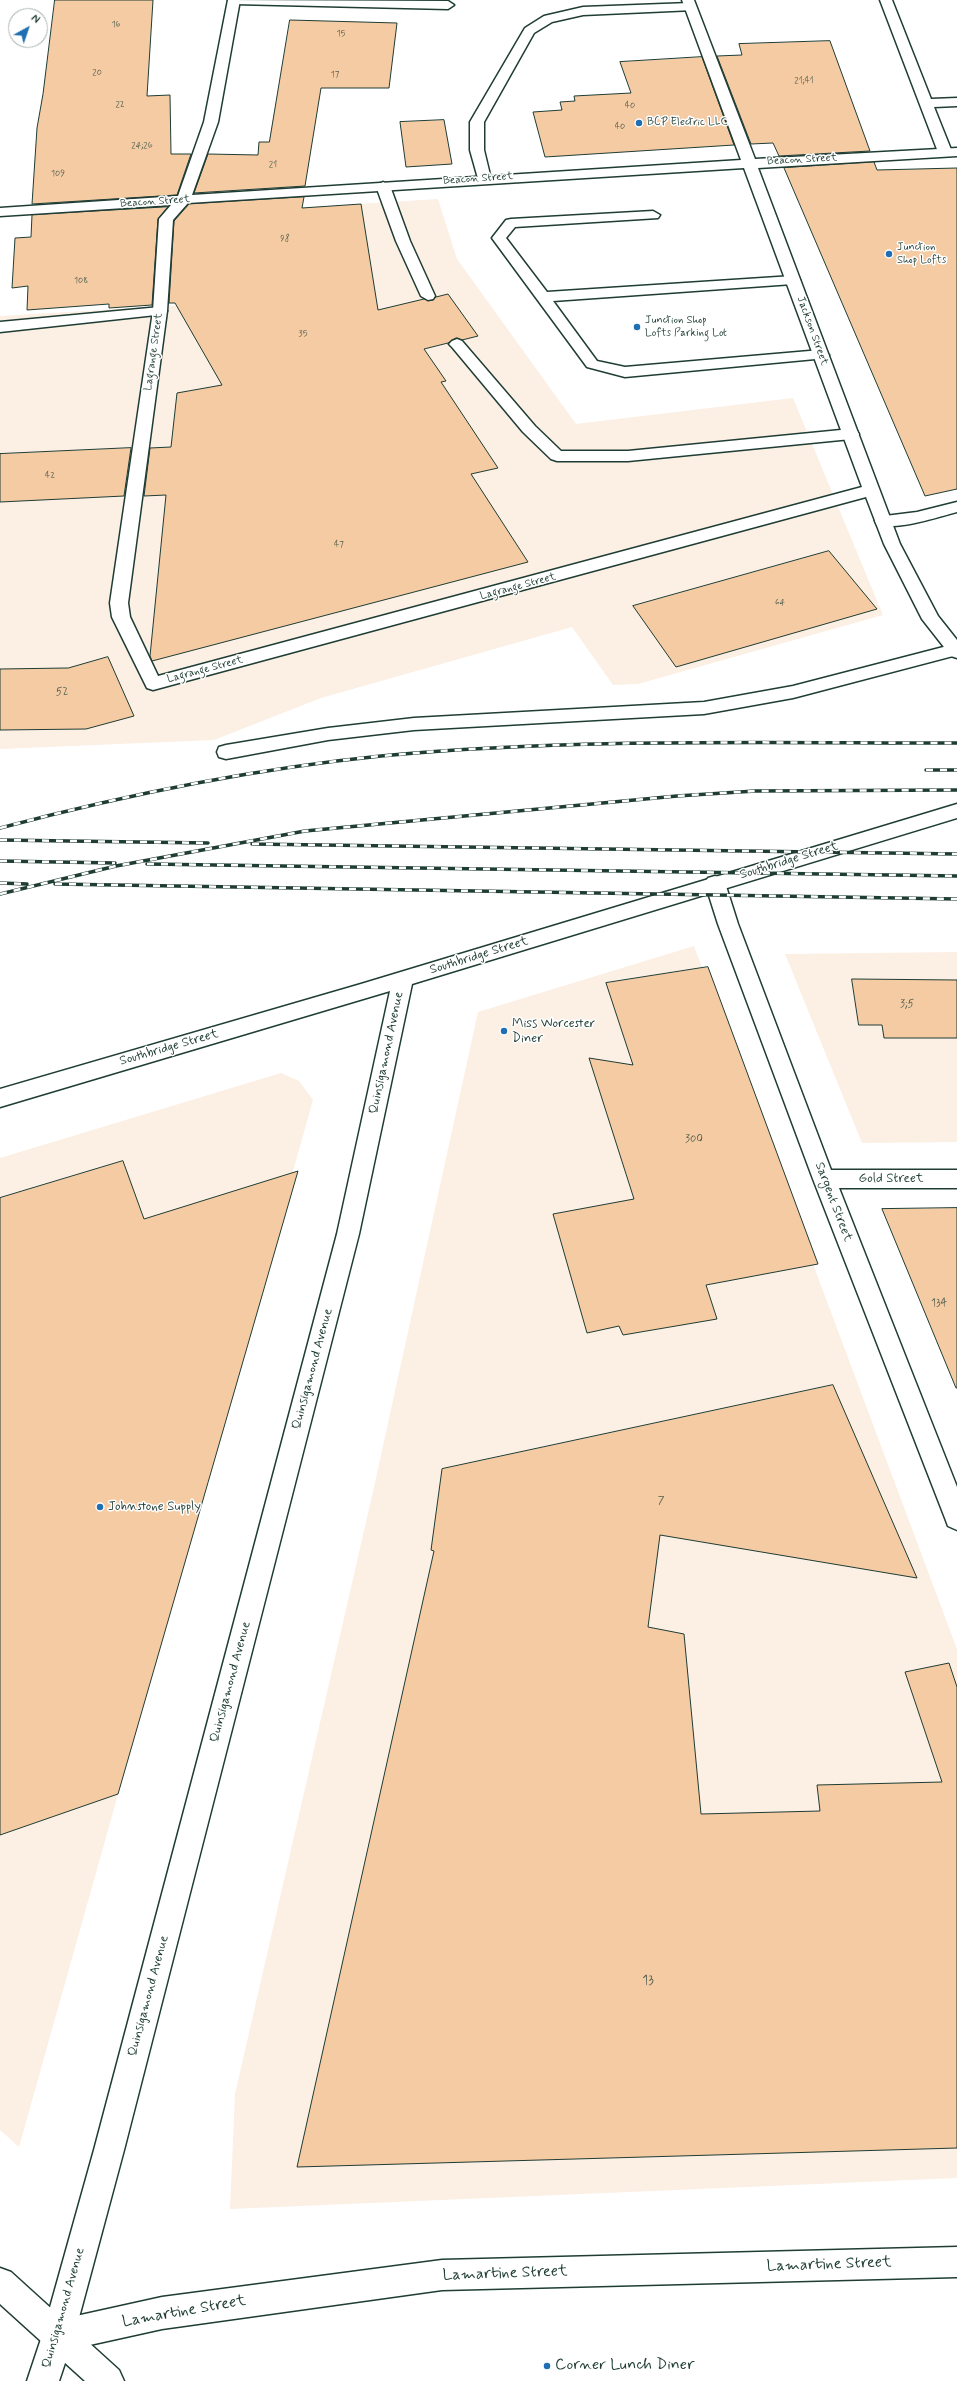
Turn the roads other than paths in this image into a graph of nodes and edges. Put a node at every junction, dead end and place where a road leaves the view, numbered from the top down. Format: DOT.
graph roads {
  1 [pos="234,0"];
  2 [pos="886,0"];
  3 [pos="689,3"];
  4 [pos="448,5"];
  5 [pos="957,102"];
  6 [pos="926,103"];
  7 [pos="951,152"];
  8 [pos="750,163"];
  9 [pos="484,179"];
  10 [pos="383,186"];
  11 [pos="183,200"];
  12 [pos="0,212"];
  13 [pos="653,215"];
  14 [pos="794,280"];
  15 [pos="428,296"];
  16 [pos="542,297"];
  17 [pos="160,311"];
  18 [pos="0,327"];
  19 [pos="457,344"];
  20 [pos="821,355"];
  21 [pos="851,434"];
  22 [pos="871,490"];
  23 [pos="957,507"];
  24 [pos="883,522"];
  25 [pos="956,651"];
  26 [pos="226,752"];
  27 [pos="957,811"];
  28 [pos="715,883"];
  29 [pos="403,979"];
  30 [pos="0,1098"];
  31 [pos="824,1179"];
  32 [pos="957,1179"];
  33 [pos="957,1518"];
  34 [pos="957,2262"];
  35 [pos="0,2283"];
  36 [pos="58,2336"];
  37 [pos="43,2381"];
  38 [pos="108,2381"];
  1 -- 4 [label="street"];
  1 -- 11 [label="street, Lagrange Street"];
  2 -- 6 [label="street"];
  3 -- 8 [label="street, Jackson Street"];
  3 -- 9 [label="street"];
  5 -- 6 [label="street"];
  6 -- 7 [label="street"];
  7 -- 8 [label="street, Beacon Street"];
  8 -- 9 [label="street, Beacon Street"];
  8 -- 14 [label="street, Jackson Street"];
  9 -- 10 [label="street, Beacon Street"];
  10 -- 11 [label="street, Beacon Street"];
  10 -- 15 [label="street"];
  11 -- 12 [label="street, Beacon Street"];
  11 -- 17 [label="street, Lagrange Street"];
  13 -- 16 [label="street"];
  14 -- 16 [label="street"];
  14 -- 20 [label="street, Jackson Street"];
  16 -- 20 [label="street"];
  17 -- 18 [label="street"];
  17 -- 22 [label="street, Lagrange Street"];
  19 -- 21 [label="street"];
  20 -- 21 [label="street, Jackson Street"];
  21 -- 22 [label="street, Jackson Street"];
  22 -- 24 [label="street, Jackson Street"];
  23 -- 24 [label="street"];
  24 -- 25 [label="street, Jackson Street"];
  25 -- 26 [label="street"];
  27 -- 28 [label="street, Southbridge Street"];
  28 -- 29 [label="street, Southbridge Street"];
  28 -- 31 [label="street, Sargent Street"];
  29 -- 30 [label="street, Southbridge Street"];
  29 -- 36 [label="street, Quinsigamond Avenue"];
  31 -- 32 [label="street, Gold Street"];
  31 -- 33 [label="street, Sargent Street"];
  34 -- 36 [label="street, Lamartine Street"];
  35 -- 36 [label="street"];
  36 -- 37 [label="street, Quinsigamond Avenue"];
  36 -- 38 [label="street"];
}
